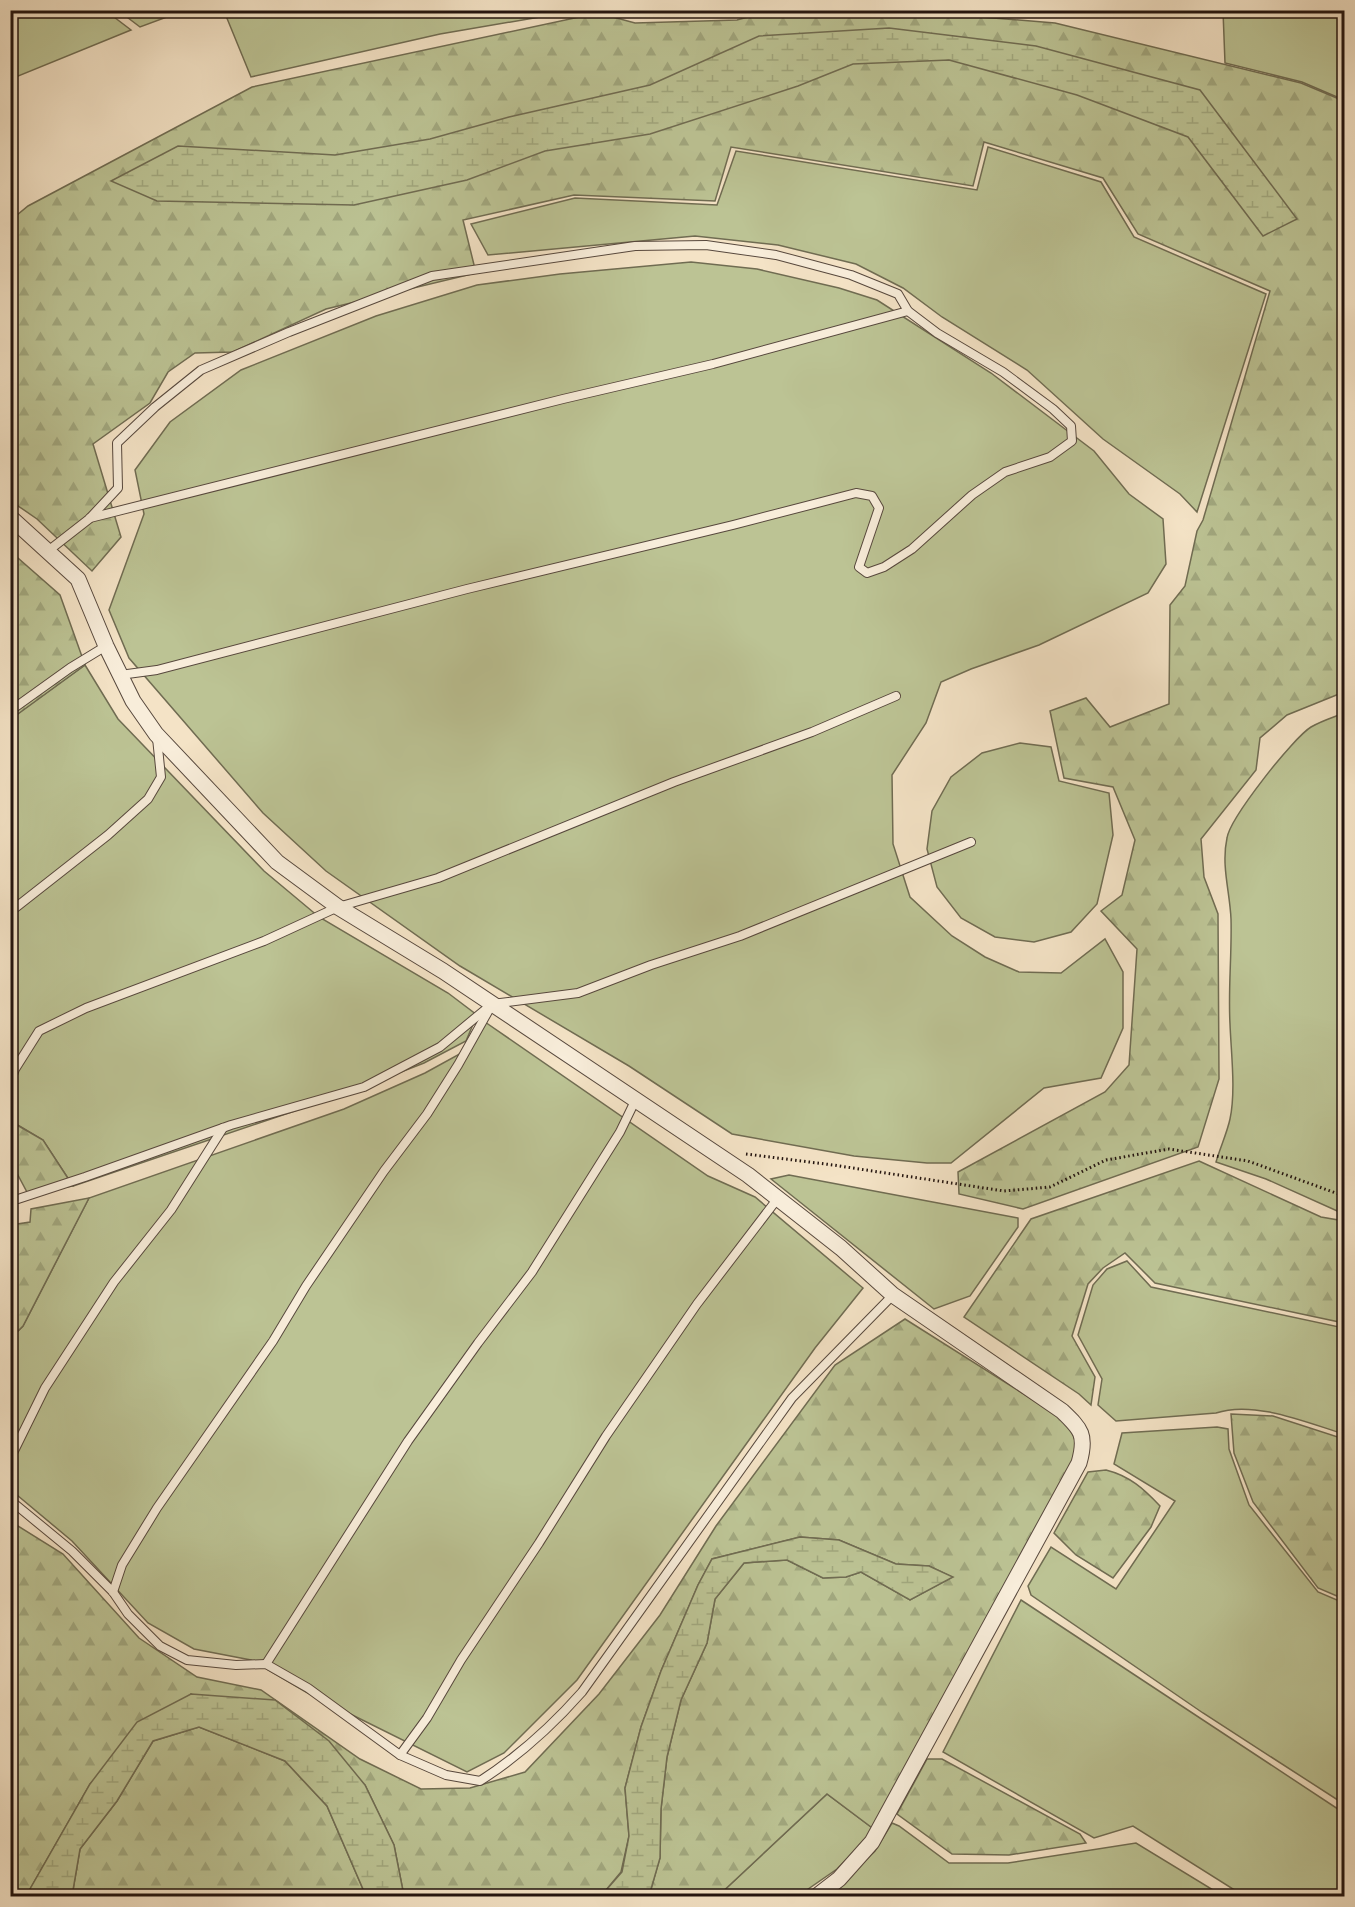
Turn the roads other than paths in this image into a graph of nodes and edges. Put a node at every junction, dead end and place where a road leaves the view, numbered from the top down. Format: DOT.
graph roads {
  1 [pos="908,311"];
  2 [pos="10,517"];
  3 [pos="89,519"];
  4 [pos="48,551"];
  5 [pos="106,645"];
  6 [pos="120,675"];
  7 [pos="896,696"];
  8 [pos="10,711"];
  9 [pos="156,734"];
  10 [pos="971,842"];
  11 [pos="338,907"];
  12 [pos="10,912"];
  13 [pos="492,1004"];
  14 [pos="10,1083"];
  15 [pos="635,1101"];
  16 [pos="224,1128"];
  17 [pos="10,1198"];
  18 [pos="778,1198"];
  19 [pos="892,1295"];
  20 [pos="10,1459"];
  21 [pos="10,1500"];
  22 [pos="113,1592"];
  23 [pos="266,1664"];
  24 [pos="400,1755"];
  25 [pos="817,1896"];
  1 -- 3 [label="lane"];
  1 -- 3 [label="lane"];
  1 -- 6 [label="lane"];
  2 -- 4 [label="street"];
  3 -- 4 [label="lane"];
  4 -- 5 [label="street"];
  5 -- 6 [label="street"];
  5 -- 8 [label="lane"];
  6 -- 9 [label="street"];
  7 -- 11 [label="lane"];
  9 -- 11 [label="street"];
  9 -- 12 [label="lane"];
  10 -- 13 [label="lane"];
  11 -- 13 [label="street"];
  11 -- 14 [label="lane"];
  13 -- 15 [label="street"];
  13 -- 16 [label="lane"];
  13 -- 22 [label="lane"];
  15 -- 18 [label="street"];
  15 -- 23 [label="lane"];
  16 -- 17 [label="lane"];
  16 -- 20 [label="lane"];
  18 -- 19 [label="street"];
  18 -- 24 [label="lane"];
  19 -- 24 [label="lane"];
  19 -- 25 [label="street"];
  21 -- 22 [label="lane"];
  22 -- 23 [label="lane"];
  23 -- 24 [label="lane"];
}
